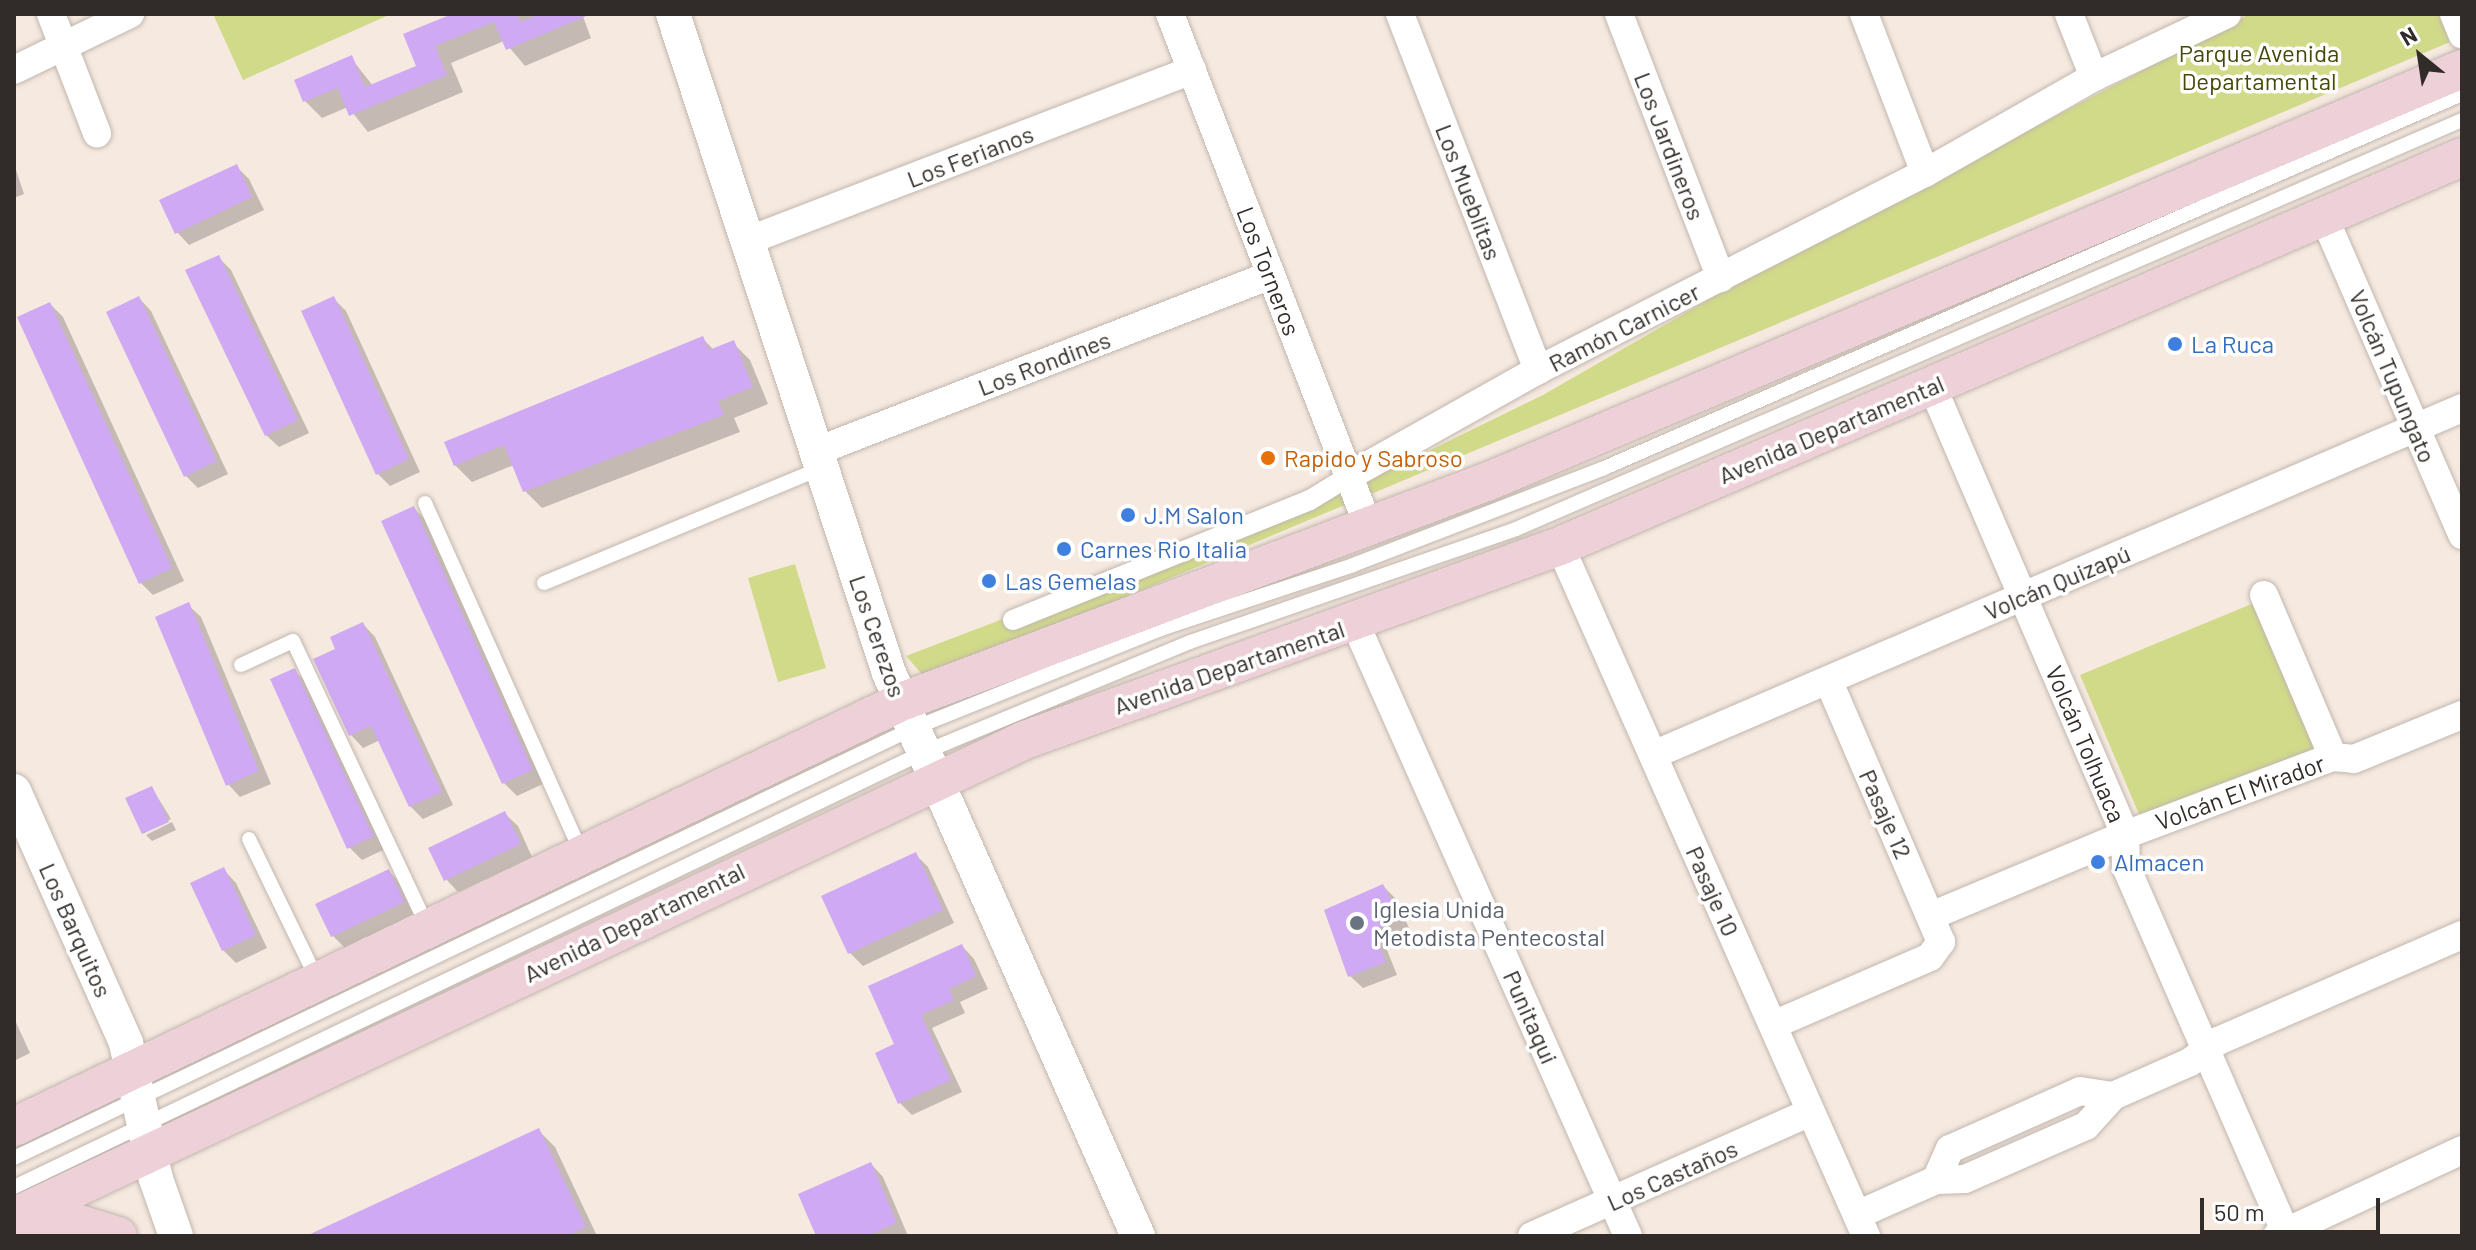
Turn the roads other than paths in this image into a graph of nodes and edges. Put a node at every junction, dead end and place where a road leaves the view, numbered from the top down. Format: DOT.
graph roads {
  1 [pos="51,14"];
  2 [pos="130,14"];
  3 [pos="1170,14"];
  4 [pos="1400,14"];
  5 [pos="1619,14"];
  6 [pos="1864,14"];
  7 [pos="2069,14"];
  8 [pos="2227,14"];
  9 [pos="2454,14"];
  10 [pos="681,17"];
  11 [pos="2462,34"];
  12 [pos="64,48"];
  13 [pos="2462,69"];
  14 [pos="14,70"];
  15 [pos="1192,70"];
  16 [pos="2094,77"];
  17 [pos="2462,94"];
  18 [pos="2462,120"];
  19 [pos="97,133"];
  20 [pos="2462,157"];
  21 [pos="1925,173"];
  22 [pos="2324,217"];
  23 [pos="747,241"];
  24 [pos="1271,275"];
  25 [pos="1721,278"];
  26 [pos="1538,370"];
  27 [pos="1932,386"];
  28 [pos="2462,408"];
  29 [pos="2416,428"];
  30 [pos="819,460"];
  31 [pos="1349,476"];
  32 [pos="425,503"];
  33 [pos="1369,528"];
  34 [pos="2462,535"];
  35 [pos="1560,546"];
  36 [pos="544,583"];
  37 [pos="2264,595"];
  38 [pos="2022,596"];
  39 [pos="1013,620"];
  40 [pos="1355,623"];
  41 [pos="241,665"];
  42 [pos="1828,680"];
  43 [pos="2462,715"];
  44 [pos="917,741"];
  45 [pos="1653,755"];
  46 [pos="2333,757"];
  47 [pos="14,791"];
  48 [pos="2125,835"];
  49 [pos="249,839"];
  50 [pos="582,854"];
  51 [pos="1931,916"];
  52 [pos="633,922"];
  53 [pos="428,929"];
  54 [pos="2462,935"];
  55 [pos="483,964"];
  56 [pos="319,981"];
  57 [pos="1773,1025"];
  58 [pos="2206,1050"];
  59 [pos="141,1112"];
  60 [pos="1811,1112"];
  61 [pos="14,1127"];
  62 [pos="2462,1150"];
  63 [pos="14,1158"];
  64 [pos="14,1187"];
  65 [pos="1613,1202"];
  66 [pos="14,1217"];
  67 [pos="1861,1225"];
  68 [pos="2283,1234"];
  69 [pos="118,1236"];
  70 [pos="176,1236"];
  71 [pos="1138,1236"];
  72 [pos="1532,1236"];
  73 [pos="1628,1236"];
  1 -- 12 [label="street"];
  2 -- 12 [label="street"];
  3 -- 15 [label="street, Los Torneros"];
  4 -- 26 [label="street, Los Mueblitas"];
  5 -- 25 [label="street, Los Jardineros"];
  6 -- 21 [label="street"];
  7 -- 16 [label="street"];
  8 -- 16 [label="street, Ramón Carnicer"];
  9 -- 11 [label="street"];
  10 -- 23 [label="street, Los Cerezos"];
  12 -- 14 [label="street"];
  12 -- 19 [label="street"];
  13 -- 33 [label="main road, Avenida Departamental"];
  15 -- 23 [label="street, Los Ferianos"];
  15 -- 24 [label="street, Los Torneros"];
  16 -- 21 [label="street, Ramón Carnicer"];
  17 -- 44 [label="lane"];
  18 -- 44 [label="lane"];
  20 -- 22 [label="main road, Avenida Departamental"];
  21 -- 25 [label="street, Ramón Carnicer"];
  22 -- 27 [label="main road, Avenida Departamental"];
  22 -- 29 [label="street, Volcán Tupungato"];
  23 -- 30 [label="street, Los Cerezos"];
  24 -- 30 [label="street, Los Rondines"];
  24 -- 31 [label="street, Los Torneros"];
  25 -- 26 [label="street, Ramón Carnicer"];
  26 -- 31 [label="street, Ramón Carnicer"];
  27 -- 35 [label="main road, Avenida Departamental"];
  27 -- 38 [label="street, Volcán Tolhuaca"];
  28 -- 29 [label="street, Volcán Quizapú"];
  29 -- 34 [label="street, Volcán Tupungato"];
  29 -- 38 [label="street, Volcán Quizapú"];
  30 -- 36 [label="lane"];
  30 -- 44 [label="street, Los Cerezos"];
  31 -- 33 [label="street, Los Torneros"];
  31 -- 39 [label="street, Ramón Carnicer"];
  32 -- 50 [label="lane"];
  33 -- 44 [label="main road, Avenida Departamental"];
  35 -- 40 [label="main road, Avenida Departamental"];
  35 -- 45 [label="street, Pasaje 10"];
  37 -- 46 [label="street"];
  38 -- 42 [label="street, Volcán Quizapú"];
  38 -- 48 [label="street, Volcán Tolhuaca"];
  40 -- 44 [label="main road, Avenida Departamental"];
  40 -- 65 [label="street, Punitaqui"];
  41 -- 53 [label="lane"];
  42 -- 45 [label="street, Volcán Quizapú"];
  42 -- 51 [label="street, Pasaje 12"];
  43 -- 46 [label="street, Volcán El Mirador"];
  44 -- 50 [label="main road, Avenida Departamental"];
  44 -- 52 [label="main road, Avenida Departamental"];
  44 -- 55 [label="lane"];
  44 -- 59 [label="lane"];
  44 -- 71 [label="street, Los Cerezos"];
  45 -- 57 [label="street, Pasaje 10"];
  46 -- 48 [label="street, Volcán El Mirador"];
  47 -- 59 [label="street, Los Barquitos"];
  48 -- 51 [label="street, Volcán El Mirador"];
  48 -- 58 [label="street, Volcán Tolhuaca"];
  49 -- 56 [label="lane"];
  50 -- 53 [label="main road, Avenida Departamental"];
  51 -- 57 [label="street, Pasaje 12"];
  52 -- 55 [label="lane"];
  52 -- 59 [label="main road, Avenida Departamental"];
  53 -- 56 [label="main road, Avenida Departamental"];
  54 -- 58 [label="street"];
  55 -- 59 [label="lane"];
  56 -- 59 [label="main road, Avenida Departamental"];
  57 -- 60 [label="street, Pasaje 10"];
  58 -- 67 [label="street"];
  58 -- 68 [label="street, Volcán Tolhuaca"];
  59 -- 61 [label="main road, Avenida Departamental"];
  59 -- 63 [label="lane"];
  59 -- 64 [label="lane"];
  59 -- 66 [label="main road, Avenida Departamental"];
  59 -- 70 [label="street, Los Barquitos"];
  60 -- 65 [label="street, Los Castaños"];
  60 -- 67 [label="street, Pasaje 10"];
  62 -- 68 [label="street"];
  65 -- 72 [label="street, Los Castaños"];
  65 -- 73 [label="street, Punitaqui"];
  66 -- 69 [label="main road"];
}
